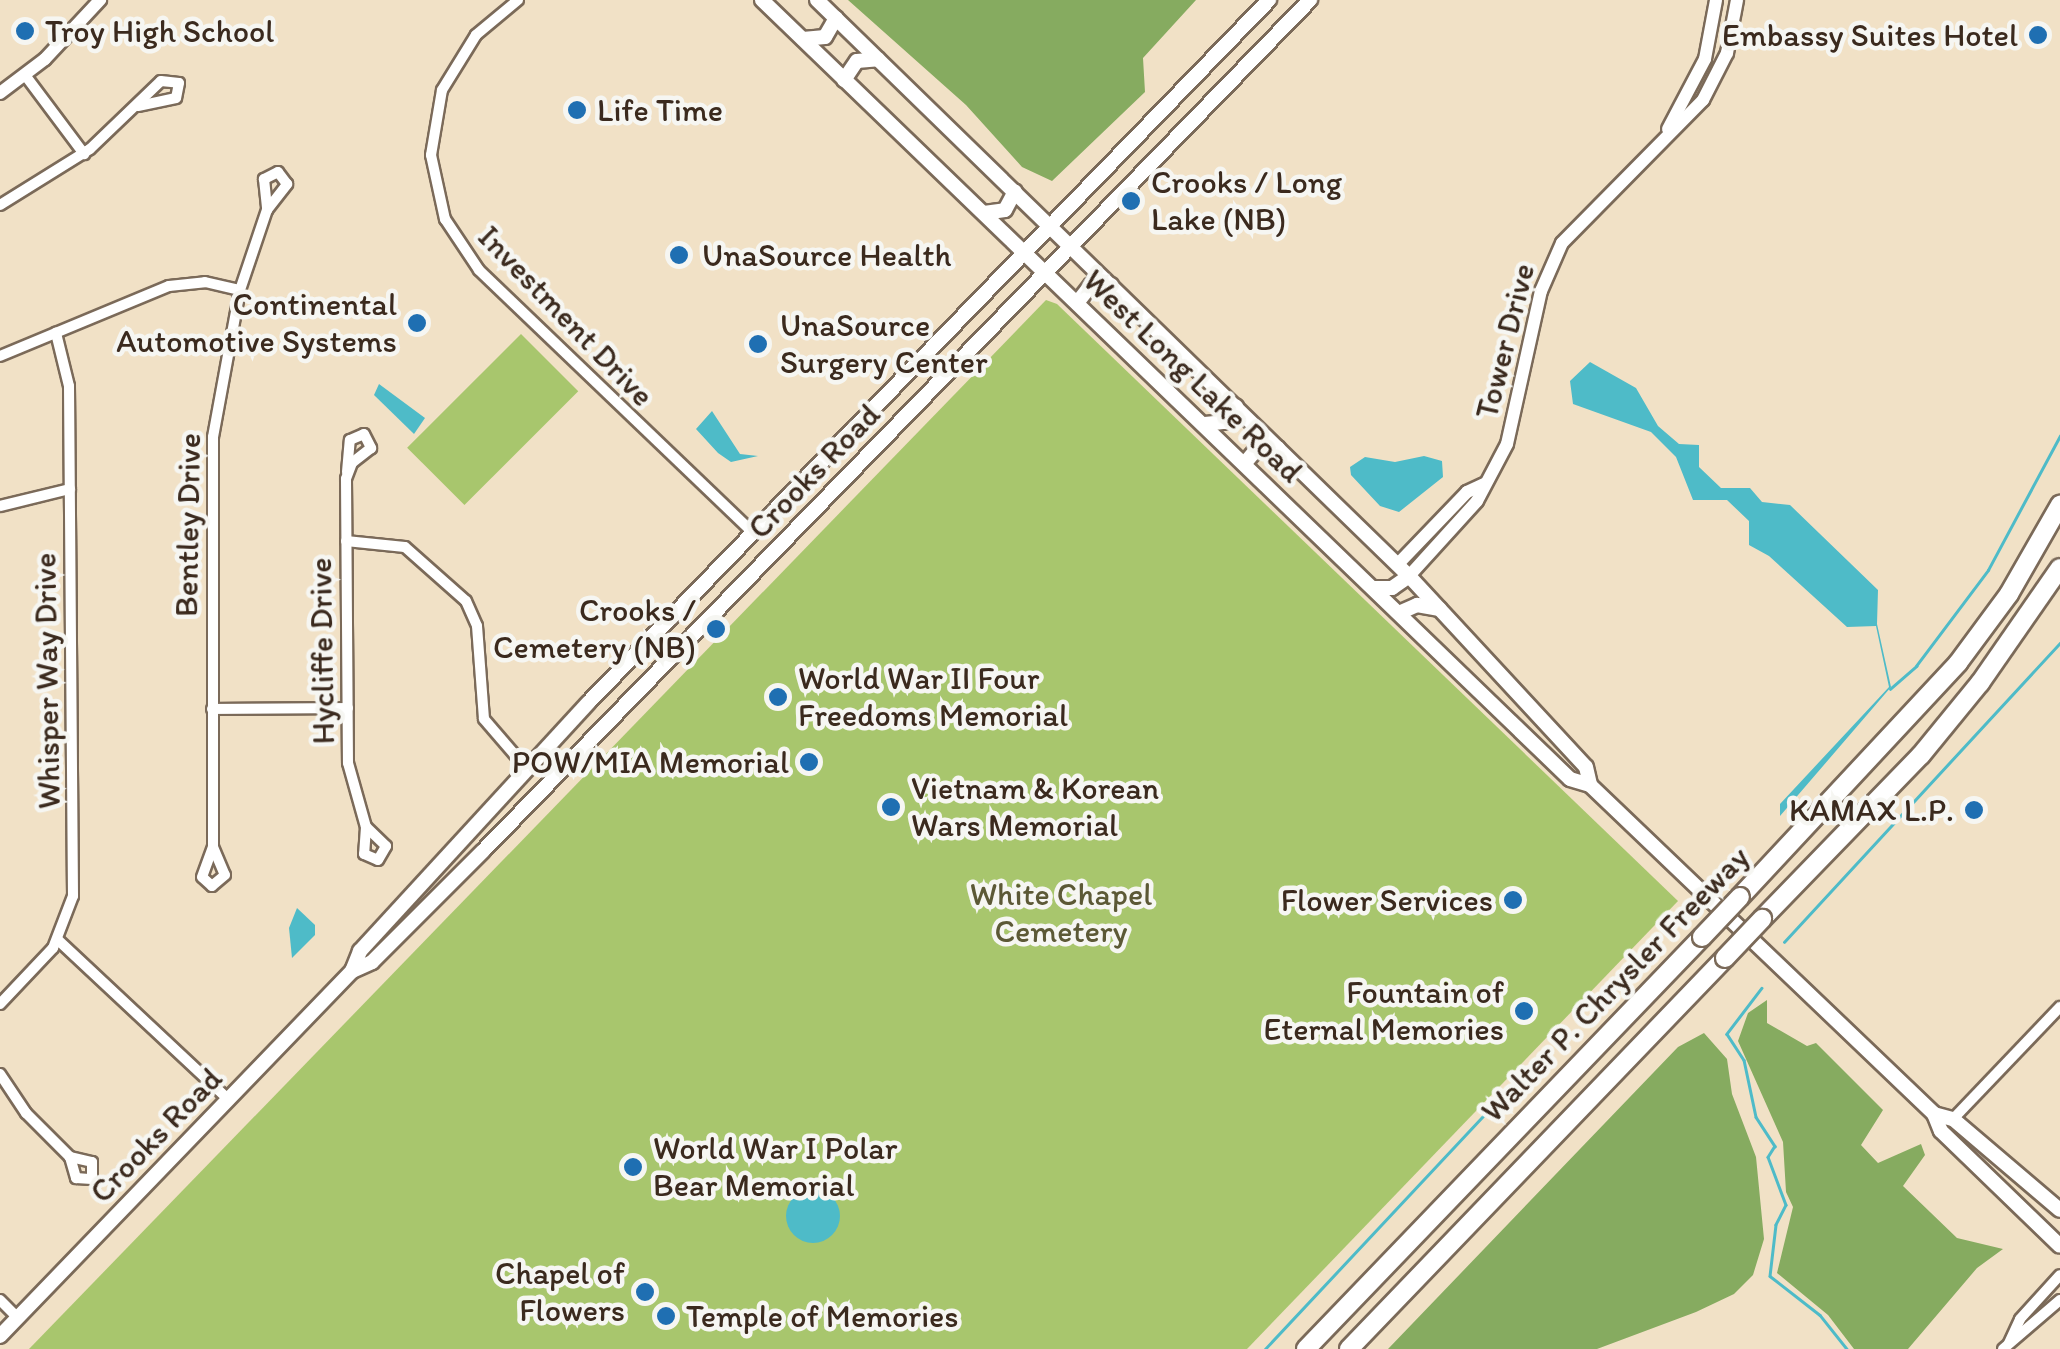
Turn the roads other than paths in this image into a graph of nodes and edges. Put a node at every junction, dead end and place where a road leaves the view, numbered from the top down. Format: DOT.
graph roads {
  1 [pos="100,0"];
  2 [pos="518,0"];
  3 [pos="762,0"];
  4 [pos="817,0"];
  5 [pos="1269,0"];
  6 [pos="1310,0"];
  7 [pos="1716,0"];
  8 [pos="1736,0"];
  9 [pos="836,18"];
  10 [pos="802,39"];
  11 [pos="878,59"];
  12 [pos="24,75"];
  13 [pos="844,80"];
  14 [pos="0,92"];
  15 [pos="138,106"];
  16 [pos="1668,129"];
  17 [pos="84,154"];
  18 [pos="1085,187"];
  19 [pos="1014,191"];
  20 [pos="0,205"];
  21 [pos="267,210"];
  22 [pos="984,213"];
  23 [pos="1102,213"];
  24 [pos="1049,225"];
  25 [pos="1070,246"];
  26 [pos="1024,251"];
  27 [pos="1045,272"];
  28 [pos="993,282"];
  29 [pos="1111,286"];
  30 [pos="240,290"];
  31 [pos="1078,303"];
  32 [pos="1009,308"];
  33 [pos="56,333"];
  34 [pos="0,356"];
  35 [pos="1236,407"];
  36 [pos="1206,424"];
  37 [pos="846,436"];
  38 [pos="1278,448"];
  39 [pos="1245,463"];
  40 [pos="860,464"];
  41 [pos="347,472"];
  42 [pos="70,490"];
  43 [pos="2060,505"];
  44 [pos="0,506"];
  45 [pos="753,534"];
  46 [pos="346,541"];
  47 [pos="764,563"];
  48 [pos="2060,568"];
  49 [pos="1403,570"];
  50 [pos="1373,588"];
  51 [pos="1440,610"];
  52 [pos="1399,613"];
  53 [pos="628,662"];
  54 [pos="642,688"];
  55 [pos="1516,692"];
  56 [pos="588,702"];
  57 [pos="1493,704"];
  58 [pos="348,708"];
  59 [pos="212,710"];
  60 [pos="606,725"];
  61 [pos="527,768"];
  62 [pos="1590,784"];
  63 [pos="366,828"];
  64 [pos="472,830"];
  65 [pos="213,848"];
  66 [pos="483,852"];
  67 [pos="58,940"];
  68 [pos="352,971"];
  69 [pos="0,1004"];
  70 [pos="2060,1007"];
  71 [pos="0,1074"];
  72 [pos="228,1100"];
  73 [pos="1934,1114"];
  74 [pos="1953,1120"];
  75 [pos="70,1156"];
  76 [pos="2007,1165"];
  77 [pos="1993,1184"];
  78 [pos="2007,1196"];
  79 [pos="2060,1210"];
  80 [pos="2060,1235"];
  81 [pos="2060,1246"];
  82 [pos="2060,1274"];
  83 [pos="0,1300"];
  84 [pos="2060,1300"];
  85 [pos="18,1318"];
  86 [pos="0,1336"];
  87 [pos="2006,1346"];
  88 [pos="1306,1349"];
  89 [pos="1349,1349"];
  1 -- 12 [label="street"];
  2 -- 45 [label="street, Investment Drive"];
  3 -- 10 [label="main road, West Long Lake Road"];
  4 -- 9 [label="main road, West Long Lake Road"];
  5 -- 18 [label="main road, Crooks Road"];
  6 -- 23 [label="main road, Crooks Road"];
  7 -- 16 [label="street, Tower Drive"];
  8 -- 16 [label="street, Tower Drive"];
  9 -- 10 [label="main road"];
  9 -- 11 [label="main road, West Long Lake Road"];
  10 -- 13 [label="main road, West Long Lake Road"];
  11 -- 13 [label="main road"];
  11 -- 19 [label="main road, West Long Lake Road"];
  12 -- 14 [label="street"];
  12 -- 17 [label="street"];
  13 -- 22 [label="main road, West Long Lake Road"];
  15 -- 17 [label="street"];
  16 -- 49 [label="street, Tower Drive"];
  17 -- 20 [label="street"];
  18 -- 23 [label="main road"];
  18 -- 24 [label="main road, Crooks Road"];
  19 -- 22 [label="main road"];
  19 -- 24 [label="main road, West Long Lake Road"];
  21 -- 30 [label="street, Bentley Drive"];
  22 -- 26 [label="main road, West Long Lake Road"];
  23 -- 25 [label="main road, Crooks Road"];
  24 -- 25 [label="main road, West Long Lake Road"];
  24 -- 26 [label="main road, Crooks Road"];
  25 -- 27 [label="main road, Crooks Road"];
  25 -- 29 [label="main road, West Long Lake Road"];
  26 -- 27 [label="main road, West Long Lake Road"];
  26 -- 28 [label="main road, Crooks Road"];
  27 -- 31 [label="main road, West Long Lake Road"];
  27 -- 32 [label="main road, Crooks Road"];
  28 -- 32 [label="main road"];
  28 -- 37 [label="main road, Crooks Road"];
  29 -- 31 [label="main road"];
  29 -- 35 [label="main road, West Long Lake Road"];
  30 -- 33 [label="street"];
  30 -- 59 [label="street, Bentley Drive"];
  31 -- 36 [label="main road, West Long Lake Road"];
  32 -- 40 [label="main road, Crooks Road"];
  33 -- 34 [label="street"];
  33 -- 42 [label="street, Whisper Way Drive"];
  35 -- 36 [label="main road"];
  35 -- 38 [label="main road, West Long Lake Road"];
  36 -- 39 [label="main road, West Long Lake Road"];
  37 -- 40 [label="main road"];
  37 -- 45 [label="main road, Crooks Road"];
  38 -- 39 [label="main road"];
  38 -- 49 [label="main road, West Long Lake Road"];
  39 -- 50 [label="main road, West Long Lake Road"];
  40 -- 47 [label="main road, Crooks Road"];
  41 -- 46 [label="street, Hycliffe Drive"];
  42 -- 44 [label="street"];
  42 -- 67 [label="street, Whisper Way Drive"];
  43 -- 88 [label="highway, Walter P. Chrysler Freeway, bridge"];
  45 -- 47 [label="main road"];
  45 -- 53 [label="main road, Crooks Road"];
  46 -- 58 [label="street, Hycliffe Drive"];
  46 -- 61 [label="street"];
  47 -- 54 [label="main road, Crooks Road"];
  48 -- 89 [label="highway, Walter P. Chrysler Freeway, bridge"];
  49 -- 50 [label="main road"];
  49 -- 51 [label="main road, West Long Lake Road"];
  50 -- 52 [label="main road, West Long Lake Road"];
  51 -- 52 [label="main road"];
  51 -- 55 [label="main road, West Long Lake Road"];
  52 -- 57 [label="main road, West Long Lake Road"];
  53 -- 54 [label="main road"];
  53 -- 56 [label="main road, Crooks Road"];
  54 -- 60 [label="main road, Crooks Road"];
  55 -- 57 [label="main road"];
  55 -- 62 [label="main road, West Long Lake Road"];
  56 -- 60 [label="main road"];
  56 -- 61 [label="main road, Crooks Road"];
  57 -- 62 [label="main road, West Long Lake Road"];
  58 -- 59 [label="street"];
  58 -- 63 [label="street, Hycliffe Drive"];
  59 -- 65 [label="street, Bentley Drive"];
  60 -- 66 [label="main road, Crooks Road"];
  61 -- 64 [label="main road, Crooks Road"];
  62 -- 73 [label="main road, West Long Lake Road"];
  64 -- 66 [label="main road"];
  64 -- 68 [label="main road, Crooks Road"];
  66 -- 68 [label="main road, Crooks Road"];
  67 -- 69 [label="street, Whisper Way Drive"];
  67 -- 72 [label="street"];
  68 -- 72 [label="main road, Crooks Road"];
  70 -- 74 [label="street"];
  71 -- 75 [label="street"];
  72 -- 85 [label="main road, Crooks Road"];
  73 -- 74 [label="main road, West Long Lake Road"];
  73 -- 77 [label="main road, West Long Lake Road"];
  74 -- 76 [label="main road, West Long Lake Road"];
  76 -- 77 [label="main road"];
  76 -- 79 [label="main road, West Long Lake Road"];
  77 -- 78 [label="main road, West Long Lake Road"];
  78 -- 80 [label="main road"];
  78 -- 81 [label="main road, West Long Lake Road"];
  82 -- 87 [label="street"];
  83 -- 85 [label="street"];
  84 -- 87 [label="street"];
  85 -- 86 [label="main road, Crooks Road"];
}
